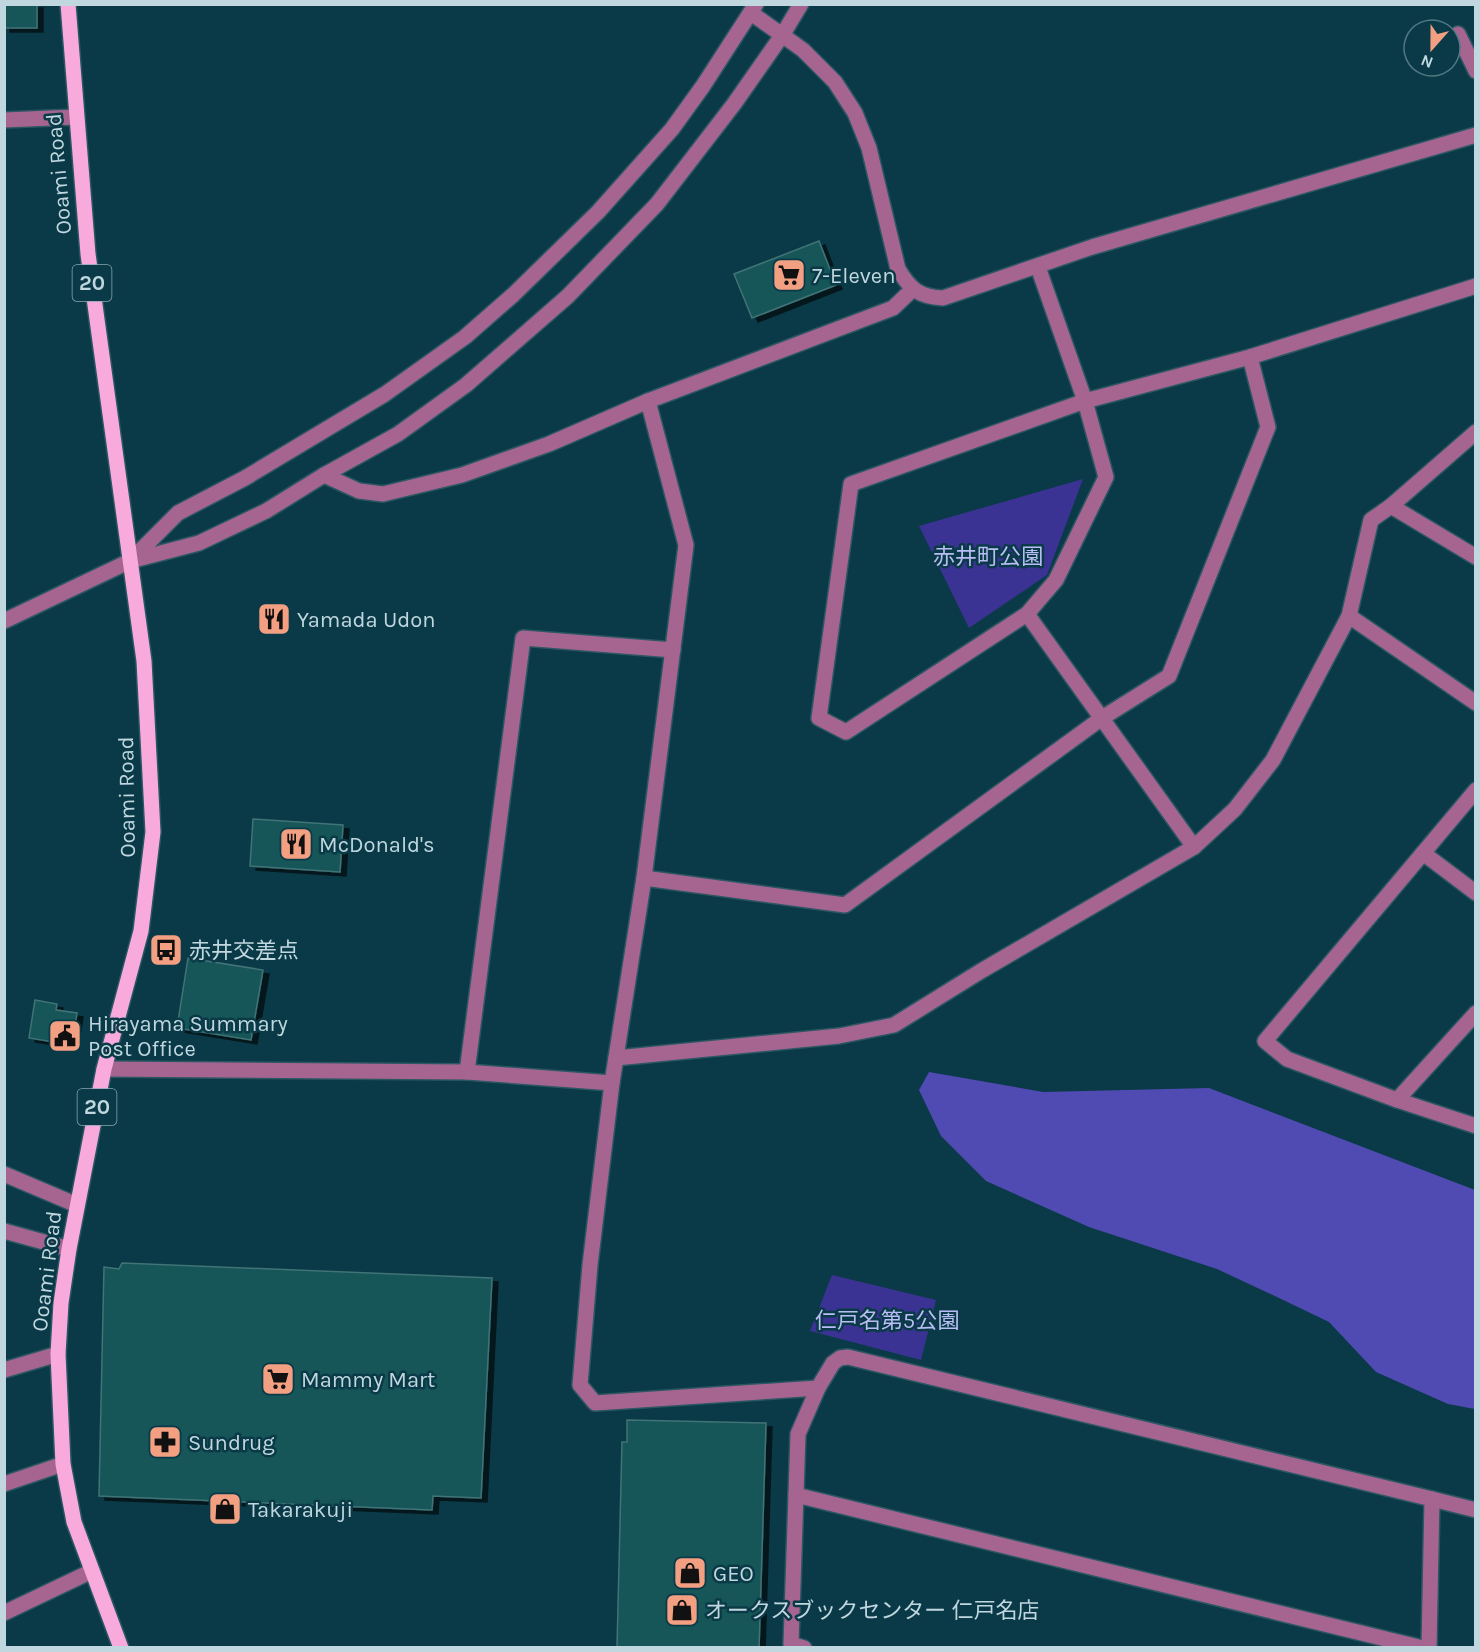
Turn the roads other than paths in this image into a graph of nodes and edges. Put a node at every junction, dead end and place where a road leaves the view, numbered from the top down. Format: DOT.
graph roads {
  1 [pos="68,4"];
  2 [pos="801,4"];
  3 [pos="753,9"];
  4 [pos="783,34"];
  5 [pos="1462,42"];
  6 [pos="1476,71"];
  7 [pos="76,117"];
  8 [pos="4,120"];
  9 [pos="1476,135"];
  10 [pos="1038,267"];
  11 [pos="1476,286"];
  12 [pos="913,289"];
  13 [pos="1250,357"];
  14 [pos="648,400"];
  15 [pos="1085,401"];
  16 [pos="1475,434"];
  17 [pos="324,476"];
  18 [pos="1391,506"];
  19 [pos="1476,557"];
  20 [pos="130,561"];
  21 [pos="1027,614"];
  22 [pos="1349,616"];
  23 [pos="4,621"];
  24 [pos="673,650"];
  25 [pos="1476,703"];
  26 [pos="1102,718"];
  27 [pos="1476,790"];
  28 [pos="1194,846"];
  29 [pos="1423,853"];
  30 [pos="644,878"];
  31 [pos="1476,893"];
  32 [pos="1476,1013"];
  33 [pos="616,1058"];
  34 [pos="104,1069"];
  35 [pos="467,1072"];
  36 [pos="612,1083"];
  37 [pos="1397,1100"];
  38 [pos="1476,1126"];
  39 [pos="4,1174"];
  40 [pos="77,1205"];
  41 [pos="4,1231"];
  42 [pos="69,1249"];
  43 [pos="58,1354"];
  44 [pos="4,1370"];
  45 [pos="818,1388"];
  46 [pos="63,1464"];
  47 [pos="4,1484"];
  48 [pos="796,1495"];
  49 [pos="1432,1499"];
  50 [pos="1476,1510"];
  51 [pos="92,1571"];
  52 [pos="4,1612"];
  53 [pos="121,1647"];
  54 [pos="804,1647"];
  55 [pos="1423,1647"];
  56 [pos="1429,1647"];
  1 -- 7 [label="main road, Ooami Road / 20"];
  2 -- 4 [label="street"];
  3 -- 4 [label="street"];
  3 -- 20 [label="street"];
  4 -- 12 [label="street"];
  4 -- 17 [label="street"];
  5 -- 6 [label="street"];
  7 -- 8 [label="street"];
  7 -- 20 [label="main road, Ooami Road / 20"];
  9 -- 10 [label="street"];
  10 -- 12 [label="street"];
  10 -- 15 [label="street"];
  11 -- 13 [label="street"];
  12 -- 14 [label="street"];
  13 -- 15 [label="street"];
  13 -- 26 [label="street"];
  14 -- 17 [label="street"];
  14 -- 24 [label="street"];
  15 -- 21 [label="street"];
  15 -- 21 [label="street"];
  16 -- 18 [label="street"];
  17 -- 20 [label="street"];
  18 -- 19 [label="street"];
  18 -- 22 [label="street"];
  20 -- 23 [label="street"];
  20 -- 34 [label="main road, Ooami Road / 20"];
  21 -- 26 [label="street"];
  22 -- 25 [label="street"];
  22 -- 28 [label="street"];
  24 -- 30 [label="street"];
  24 -- 35 [label="street"];
  26 -- 28 [label="street"];
  26 -- 30 [label="street"];
  27 -- 29 [label="street"];
  28 -- 33 [label="street"];
  29 -- 31 [label="street"];
  29 -- 37 [label="street"];
  30 -- 33 [label="street"];
  32 -- 37 [label="street"];
  33 -- 36 [label="street"];
  34 -- 35 [label="street"];
  34 -- 40 [label="main road, Ooami Road / 20"];
  35 -- 36 [label="street"];
  36 -- 45 [label="street"];
  37 -- 38 [label="street"];
  39 -- 40 [label="street"];
  40 -- 42 [label="main road, Ooami Road / 20"];
  41 -- 42 [label="street"];
  42 -- 43 [label="main road, Ooami Road / 20"];
  43 -- 44 [label="street"];
  43 -- 46 [label="main road, Ooami Road / 20"];
  45 -- 48 [label="street"];
  45 -- 49 [label="street"];
  46 -- 47 [label="street"];
  46 -- 51 [label="main road, Ooami Road / 20"];
  48 -- 54 [label="street"];
  48 -- 55 [label="street"];
  49 -- 50 [label="street"];
  49 -- 56 [label="street"];
  51 -- 52 [label="street"];
  51 -- 53 [label="main road, Ooami Road / 20"];
}
